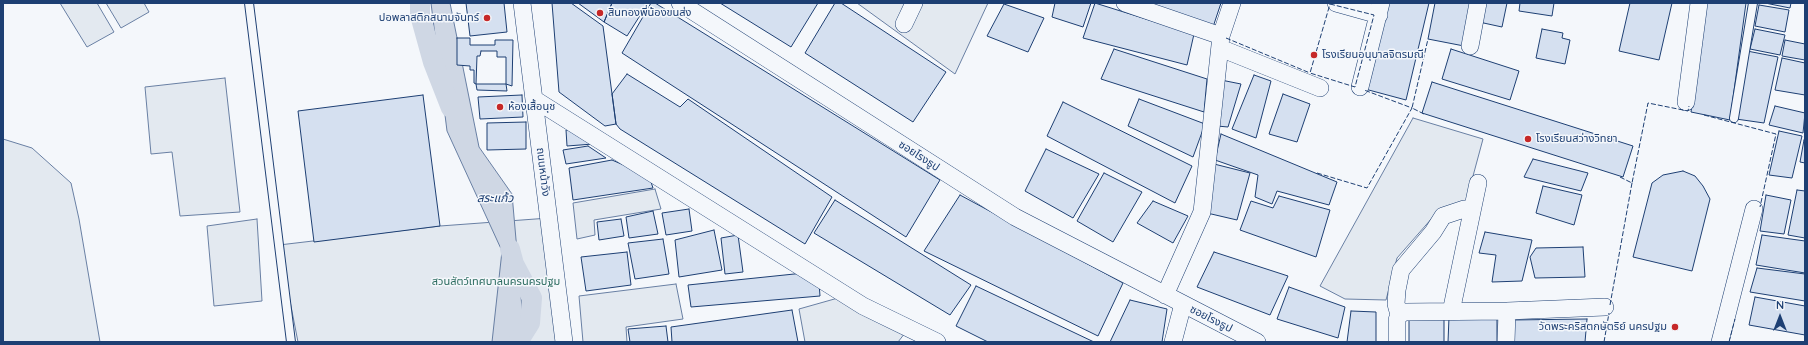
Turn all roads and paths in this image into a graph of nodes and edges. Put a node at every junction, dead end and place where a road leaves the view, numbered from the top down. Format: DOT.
graph roads {
  1 [pos="249,3"];
  2 [pos="522,3"];
  3 [pos="680,3"];
  4 [pos="914,3"];
  5 [pos="1125,3"];
  6 [pos="1232,3"];
  7 [pos="1336,3"];
  8 [pos="1478,3"];
  9 [pos="1699,3"];
  10 [pos="1753,3"];
  11 [pos="1380,9"];
  12 [pos="904,24"];
  13 [pos="1221,42"];
  14 [pos="1470,46"];
  15 [pos="1360,87"];
  16 [pos="1320,88"];
  17 [pos="534,99"];
  18 [pos="1686,102"];
  19 [pos="1734,118"];
  20 [pos="1478,183"];
  21 [pos="1754,209"];
  22 [pos="1472,210"];
  23 [pos="1165,295"];
  24 [pos="1183,304"];
  25 [pos="1605,307"];
  26 [pos="1507,311"];
  27 [pos="1451,312"];
  28 [pos="1399,314"];
  29 [pos="291,342"];
  30 [pos="564,342"];
  31 [pos="937,342"];
  32 [pos="1173,342"];
  33 [pos="1256,342"];
  34 [pos="1397,342"];
  35 [pos="1506,342"];
  36 [pos="1720,342"];
  1 -- 29 [label="lane"];
  2 -- 17 [label="street, ถนนหน้าวัง"];
  3 -- 23 [label="street, ซอยโรงธูป"];
  4 -- 12 [label="street"];
  5 -- 13 [label="street"];
  6 -- 13 [label="street"];
  7 -- 11 [label="street"];
  8 -- 14 [label="street"];
  9 -- 18 [label="street"];
  10 -- 19 [label="lane"];
  11 -- 15 [label="street"];
  13 -- 16 [label="street"];
  13 -- 23 [label="street"];
  17 -- 30 [label="street, ถนนหน้าวัง"];
  17 -- 31 [label="street"];
  20 -- 22 [label="street"];
  21 -- 36 [label="street"];
  22 -- 27 [label="street"];
  22 -- 28 [label="street"];
  23 -- 24 [label="street, ซอยโรงธูป"];
  24 -- 32 [label="street"];
  24 -- 33 [label="street, ซอยโรงธูป"];
  25 -- 26 [label="street"];
  26 -- 27 [label="street"];
  26 -- 35 [label="street"];
  27 -- 28 [label="street"];
  28 -- 34 [label="street"];
}
